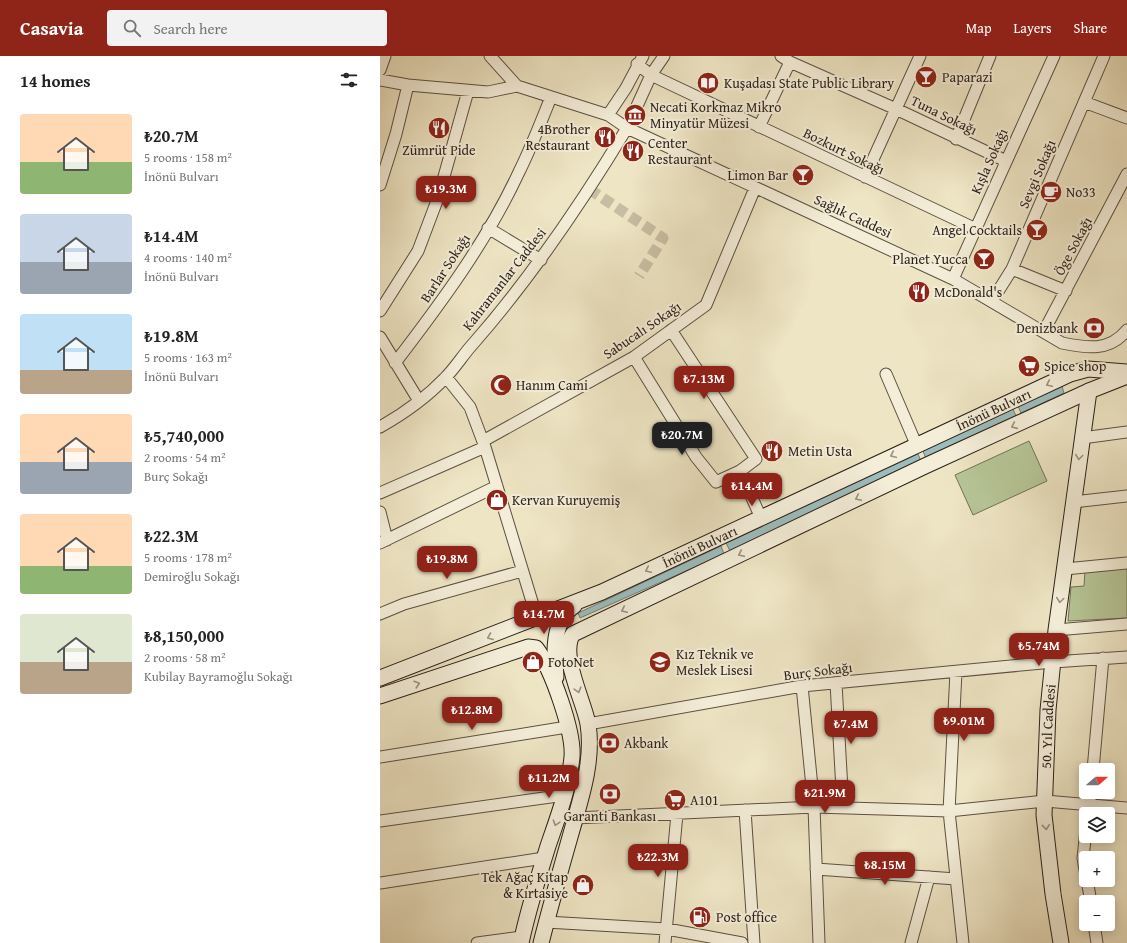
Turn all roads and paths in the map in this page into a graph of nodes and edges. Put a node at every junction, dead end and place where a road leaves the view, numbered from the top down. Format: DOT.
graph roads {
  1 [pos="385,56"];
  2 [pos="490,56"];
  3 [pos="664,56"];
  4 [pos="781,56"];
  5 [pos="920,56"];
  6 [pos="990,56"];
  7 [pos="1054,56"];
  8 [pos="1104,56"];
  9 [pos="640,60"];
  10 [pos="790,62"];
  11 [pos="380,70"];
  12 [pos="652,75"];
  13 [pos="380,80"];
  14 [pos="408,86"];
  15 [pos="517,86"];
  16 [pos="468,91"];
  17 [pos="551,97"];
  18 [pos="1084,102"];
  19 [pos="637,106"];
  20 [pos="896,109"];
  21 [pos="608,116"];
  22 [pos="1127,118"];
  23 [pos="628,125"];
  24 [pos="759,127"];
  25 [pos="956,138"];
  26 [pos="1006,161"];
  27 [pos="1127,174"];
  28 [pos="865,177"];
  29 [pos="380,185"];
  30 [pos="756,188"];
  31 [pos="488,228"];
  32 [pos="976,230"];
  33 [pos="541,260"];
  34 [pos="1012,269"];
  35 [pos="953,279"];
  36 [pos="1066,291"];
  37 [pos="992,301"];
  38 [pos="381,308"];
  39 [pos="671,330"];
  40 [pos="1044,331"];
  41 [pos="1125,332"];
  42 [pos="380,337"];
  43 [pos="1127,346"];
  44 [pos="634,356"];
  45 [pos="395,363"];
  46 [pos="1127,372"];
  47 [pos="886,374"];
  48 [pos="1127,376"];
  49 [pos="446,377"];
  50 [pos="1089,391"];
  51 [pos="419,401"];
  52 [pos="380,427"];
  53 [pos="1127,432"];
  54 [pos="1082,438"];
  55 [pos="484,444"];
  56 [pos="916,444"];
  57 [pos="740,471"];
  58 [pos="497,486"];
  59 [pos="380,493"];
  60 [pos="1127,496"];
  61 [pos="1073,502"];
  62 [pos="380,512"];
  63 [pos="761,518"];
  64 [pos="384,542"];
  65 [pos="1127,563"];
  66 [pos="1064,569"];
  67 [pos="522,570"];
  68 [pos="580,602"];
  69 [pos="380,614"];
  70 [pos="537,618"];
  71 [pos="1127,624"];
  72 [pos="1056,630"];
  73 [pos="1127,657"];
  74 [pos="1103,658"];
  75 [pos="1053,662"];
  76 [pos="956,672"];
  77 [pos="382,674"];
  78 [pos="836,683"];
  79 [pos="802,686"];
  80 [pos="558,688"];
  81 [pos="380,696"];
  82 [pos="588,724"];
  83 [pos="567,727"];
  84 [pos="380,757"];
  85 [pos="1094,763"];
  86 [pos="565,795"];
  87 [pos="1045,802"];
  88 [pos="814,807"];
  89 [pos="1079,807"];
  90 [pos="843,808"];
  91 [pos="1115,808"];
  92 [pos="1127,808"];
  93 [pos="745,810"];
  94 [pos="949,811"];
  95 [pos="677,814"];
  96 [pos="575,818"];
  97 [pos="380,820"];
  98 [pos="544,858"];
  99 [pos="816,869"];
  100 [pos="929,877"];
  101 [pos="956,879"];
  102 [pos="380,883"];
  103 [pos="546,922"];
  104 [pos="665,929"];
  105 [pos="1095,931"];
  106 [pos="522,940"];
  107 [pos="477,943"];
  108 [pos="541,943"];
  109 [pos="664,943"];
  110 [pos="742,943"];
  111 [pos="754,943"];
  112 [pos="819,943"];
  113 [pos="911,943"];
  114 [pos="963,943"];
  115 [pos="1061,943"];
  116 [pos="1097,943"];
  1 -- 11 [label="street"];
  2 -- 15 [label="street"];
  3 -- 12 [label="street"];
  4 -- 10 [label="street, Tuna Sokağı"];
  5 -- 20 [label="street"];
  6 -- 25 [label="street"];
  7 -- 26 [label="street, Kışla Sokağı"];
  8 -- 18 [label="street, Sevgi Sokağı"];
  9 -- 12 [label="street, Bozkurt Sokağı"];
  9 -- 21 [label="street"];
  10 -- 20 [label="street, Tuna Sokağı"];
  10 -- 24 [label="street"];
  12 -- 19 [label="street"];
  12 -- 24 [label="street, Bozkurt Sokağı"];
  13 -- 14 [label="street"];
  14 -- 16 [label="street"];
  14 -- 29 [label="street"];
  15 -- 16 [label="street"];
  15 -- 17 [label="street, Sağlık Caddesi"];
  16 -- 38 [label="street"];
  17 -- 21 [label="street, Sağlık Caddesi"];
  17 -- 31 [label="street, Barlar Sokağı"];
  18 -- 22 [label="street"];
  18 -- 34 [label="street, Sevgi Sokağı"];
  20 -- 25 [label="street, Tuna Sokağı"];
  20 -- 28 [label="street"];
  21 -- 23 [label="street, Sağlık Caddesi"];
  23 -- 30 [label="street, Sağlık Caddesi"];
  23 -- 33 [label="street, Kahramanlar Caddesi"];
  24 -- 28 [label="street, Bozkurt Sokağı"];
  25 -- 26 [label="street, Tuna Sokağı"];
  26 -- 32 [label="street, Kışla Sokağı"];
  27 -- 36 [label="street, Öge Sokağı"];
  28 -- 32 [label="street, Bozkurt Sokağı"];
  30 -- 35 [label="street, Sağlık Caddesi"];
  30 -- 39 [label="street, Sabucalı Sokağı"];
  31 -- 33 [label="street"];
  31 -- 45 [label="street, Barlar Sokağı"];
  32 -- 35 [label="street, Kışla Sokağı"];
  33 -- 49 [label="street, Kahramanlar Caddesi"];
  34 -- 36 [label="street"];
  34 -- 37 [label="street, Sevgi Sokağı"];
  35 -- 37 [label="street, Sağlık Caddesi"];
  36 -- 40 [label="street, Öge Sokağı"];
  37 -- 40 [label="street, Sağlık Caddesi"];
  39 -- 44 [label="street, Sabucalı Sokağı"];
  39 -- 57 [label="street"];
  40 -- 41 [label="street, Sağlık Caddesi"];
  41 -- 43 [label="street"];
  42 -- 45 [label="street"];
  44 -- 55 [label="street, Sabucalı Sokağı"];
  44 -- 57 [label="street"];
  45 -- 51 [label="street"];
  46 -- 56 [label="main road, İnönü Bulvarı, one-way"];
  47 -- 56 [label="street"];
  48 -- 50 [label="main road, İnönü Bulvarı"];
  49 -- 51 [label="street, Kahramanlar Caddesi"];
  49 -- 55 [label="street"];
  50 -- 54 [label="main road, 50. Yıl Caddesi"];
  50 -- 82 [label="main road, İnönü Bulvarı, one-way"];
  51 -- 52 [label="street, Kahramanlar Caddesi"];
  53 -- 54 [label="street"];
  54 -- 61 [label="main road, 50. Yıl Caddesi, one-way"];
  55 -- 58 [label="street"];
  55 -- 59 [label="street, Sabucalı Sokağı"];
  56 -- 63 [label="main road, İnönü Bulvarı, one-way"];
  57 -- 63 [label="street"];
  58 -- 64 [label="street"];
  58 -- 67 [label="street"];
  60 -- 61 [label="street"];
  61 -- 66 [label="main road, 50. Yıl Caddesi"];
  62 -- 64 [label="street"];
  63 -- 68 [label="main road, İnönü Bulvarı, one-way"];
  65 -- 66 [label="street"];
  66 -- 72 [label="main road, 50. Yıl Caddesi, one-way"];
  67 -- 69 [label="street"];
  67 -- 70 [label="street"];
  68 -- 70 [label="main road, İnönü Bulvarı"];
  68 -- 80 [label="main road"];
  70 -- 77 [label="main road, İnönü Bulvarı, one-way"];
  71 -- 72 [label="street"];
  72 -- 75 [label="main road, 50. Yıl Caddesi"];
  73 -- 74 [label="street, Burç Sokağı"];
  74 -- 75 [label="street, Burç Sokağı"];
  74 -- 85 [label="street"];
  75 -- 76 [label="street, Burç Sokağı"];
  75 -- 87 [label="main road, 50. Yıl Caddesi"];
  76 -- 78 [label="street, Burç Sokağı"];
  76 -- 94 [label="street"];
  78 -- 79 [label="street, Burç Sokağı"];
  78 -- 90 [label="street"];
  79 -- 82 [label="street, Burç Sokağı"];
  79 -- 88 [label="street"];
  81 -- 80 [label="main road, one-way"];
  80 -- 83 [label="main road"];
  82 -- 96 [label="main road"];
  83 -- 84 [label="street"];
  83 -- 86 [label="main road"];
  86 -- 97 [label="street"];
  86 -- 98 [label="main road, one-way"];
  87 -- 89 [label="street"];
  87 -- 94 [label="street"];
  87 -- 115 [label="main road, 50. Yıl Caddesi, one-way"];
  88 -- 90 [label="street"];
  88 -- 93 [label="street"];
  88 -- 99 [label="street"];
  90 -- 94 [label="street"];
  91 -- 92 [label="street"];
  93 -- 95 [label="street"];
  93 -- 111 [label="street"];
  94 -- 101 [label="street"];
  95 -- 96 [label="street"];
  95 -- 104 [label="street"];
  96 -- 103 [label="main road"];
  98 -- 102 [label="street"];
  98 -- 106 [label="main road"];
  99 -- 100 [label="street"];
  99 -- 112 [label="street"];
  100 -- 101 [label="street"];
  100 -- 113 [label="street"];
  101 -- 114 [label="street"];
  103 -- 104 [label="street"];
  103 -- 108 [label="main road"];
  104 -- 109 [label="street"];
  104 -- 110 [label="street"];
  105 -- 116 [label="street"];
  106 -- 107 [label="street"];
}
